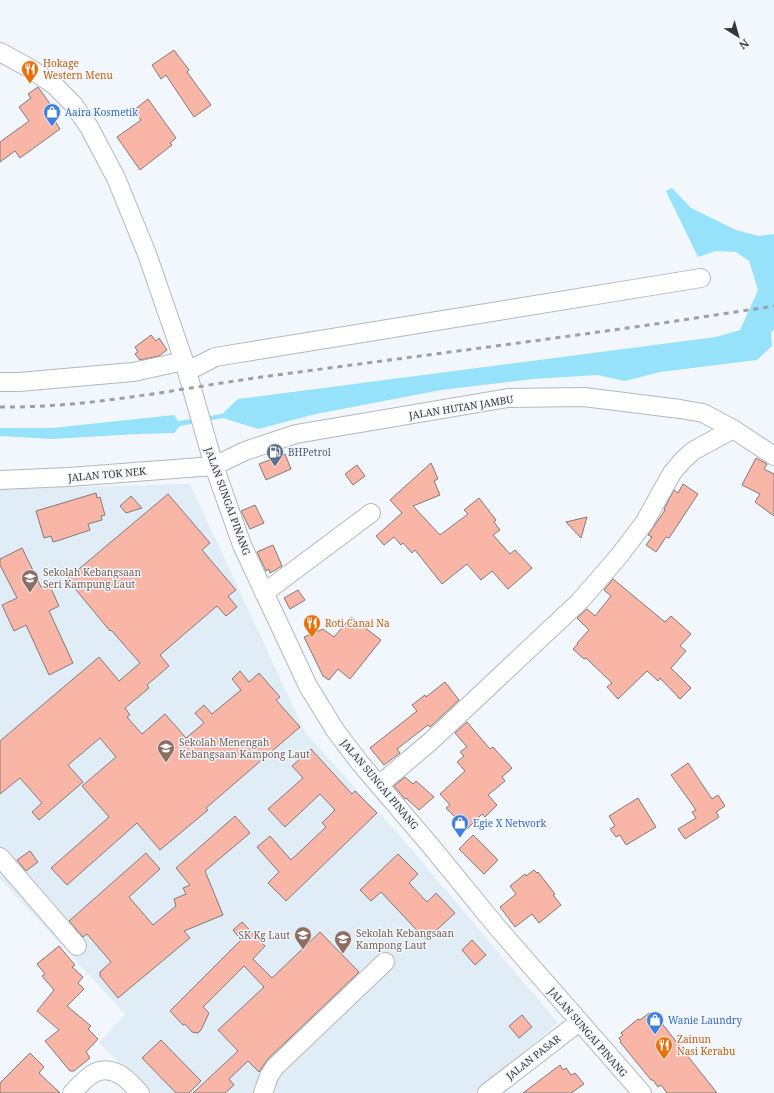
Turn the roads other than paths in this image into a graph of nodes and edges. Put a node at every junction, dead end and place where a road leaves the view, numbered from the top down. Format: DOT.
graph roads {
  1 [pos="0,52"];
  2 [pos="701,278"];
  3 [pos="187,370"];
  4 [pos="0,382"];
  5 [pos="733,429"];
  6 [pos="774,456"];
  7 [pos="214,466"];
  8 [pos="0,480"];
  9 [pos="370,513"];
  10 [pos="264,593"];
  11 [pos="379,785"];
  12 [pos="0,857"];
  13 [pos="77,946"];
  14 [pos="385,962"];
  15 [pos="579,1022"];
  16 [pos="72,1093"];
  17 [pos="140,1093"];
  18 [pos="263,1093"];
  19 [pos="487,1093"];
  20 [pos="642,1093"];
  1 -- 3 [label="street, JALAN SUNGAI PINANG"];
  2 -- 3 [label="street"];
  3 -- 4 [label="street"];
  3 -- 7 [label="street, JALAN SUNGAI PINANG"];
  5 -- 6 [label="street, JALAN HUTAN JAMBU"];
  5 -- 7 [label="street, JALAN HUTAN JAMBU"];
  5 -- 11 [label="street"];
  7 -- 8 [label="street, JALAN TOK NEK"];
  7 -- 10 [label="street, JALAN SUNGAI PINANG"];
  9 -- 10 [label="street"];
  10 -- 11 [label="street, JALAN SUNGAI PINANG"];
  11 -- 15 [label="street, JALAN SUNGAI PINANG"];
  12 -- 13 [label="street"];
  14 -- 18 [label="street"];
  15 -- 19 [label="street, JALAN PASAR"];
  15 -- 20 [label="street, JALAN SUNGAI PINANG"];
  16 -- 17 [label="street"];
}
